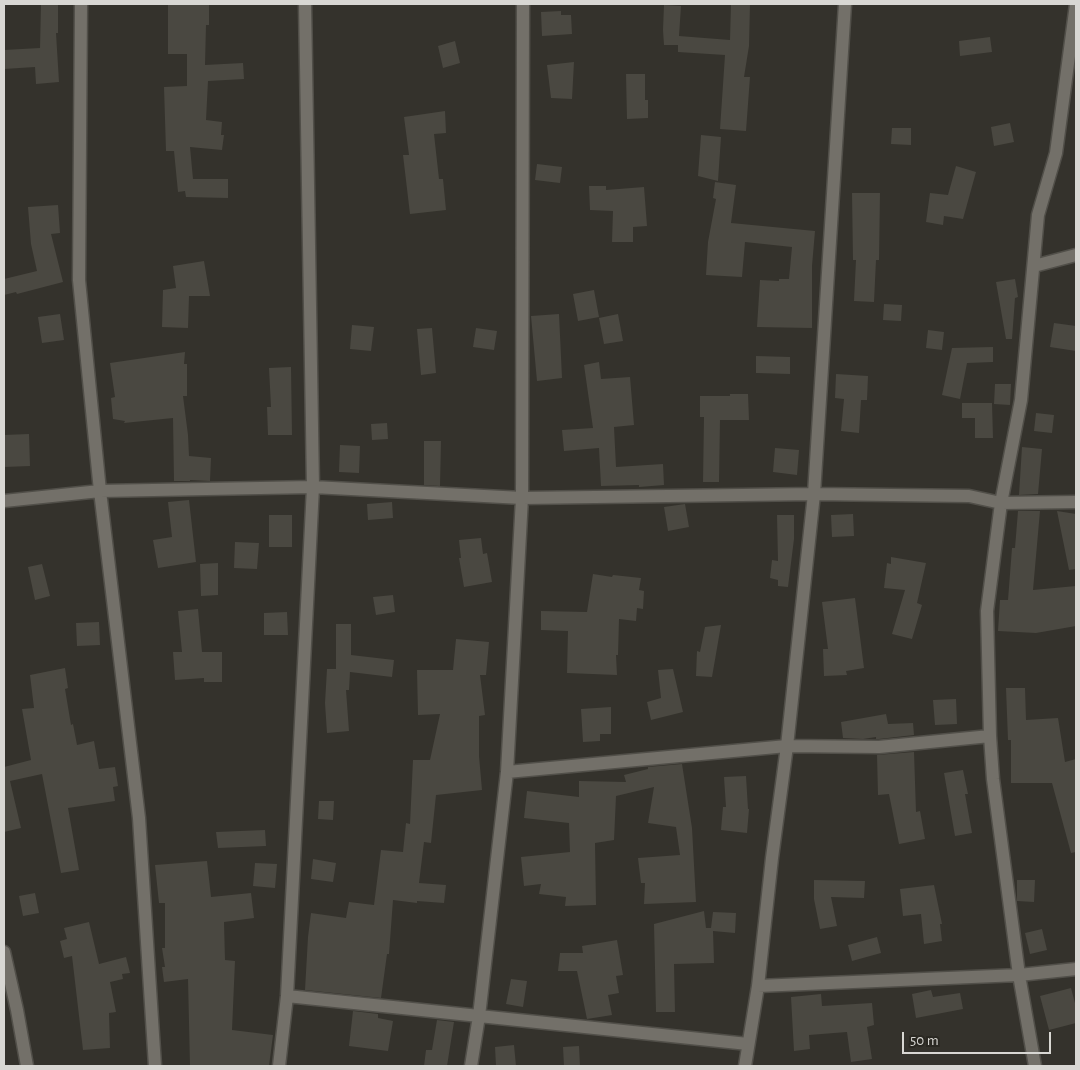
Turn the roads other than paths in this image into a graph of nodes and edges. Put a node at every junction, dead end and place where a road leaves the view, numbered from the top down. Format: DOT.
graph roads {
  1 [pos="81,4"];
  2 [pos="305,4"];
  3 [pos="523,4"];
  4 [pos="845,4"];
  5 [pos="1076,4"];
  6 [pos="1076,255"];
  7 [pos="1034,266"];
  8 [pos="312,487"];
  9 [pos="100,491"];
  10 [pos="814,494"];
  11 [pos="522,498"];
  12 [pos="4,500"];
  13 [pos="1076,502"];
  14 [pos="1001,503"];
  15 [pos="990,736"];
  16 [pos="787,746"];
  17 [pos="507,772"];
  18 [pos="4,952"];
  19 [pos="1076,970"];
  20 [pos="1019,975"];
  21 [pos="758,986"];
  22 [pos="287,996"];
  23 [pos="479,1016"];
  24 [pos="748,1044"];
  25 [pos="27,1066"];
  26 [pos="155,1066"];
  27 [pos="279,1066"];
  28 [pos="471,1066"];
  29 [pos="745,1066"];
  30 [pos="1035,1066"];
  1 -- 9 [label="street"];
  2 -- 8 [label="street"];
  3 -- 11 [label="street"];
  4 -- 10 [label="street"];
  5 -- 7 [label="street"];
  6 -- 7 [label="street"];
  7 -- 14 [label="street"];
  8 -- 9 [label="street"];
  8 -- 11 [label="street"];
  8 -- 22 [label="street"];
  9 -- 12 [label="street"];
  9 -- 26 [label="street"];
  10 -- 11 [label="street"];
  10 -- 14 [label="street"];
  10 -- 16 [label="street"];
  11 -- 17 [label="street"];
  13 -- 14 [label="street"];
  14 -- 15 [label="street"];
  15 -- 16 [label="street"];
  15 -- 20 [label="street"];
  16 -- 17 [label="street"];
  16 -- 21 [label="street"];
  17 -- 23 [label="street"];
  18 -- 25 [label="street"];
  19 -- 20 [label="street"];
  20 -- 21 [label="street"];
  20 -- 30 [label="street"];
  21 -- 24 [label="street"];
  22 -- 23 [label="street"];
  22 -- 27 [label="street"];
  23 -- 24 [label="street"];
  23 -- 28 [label="street"];
  24 -- 29 [label="street"];
}
